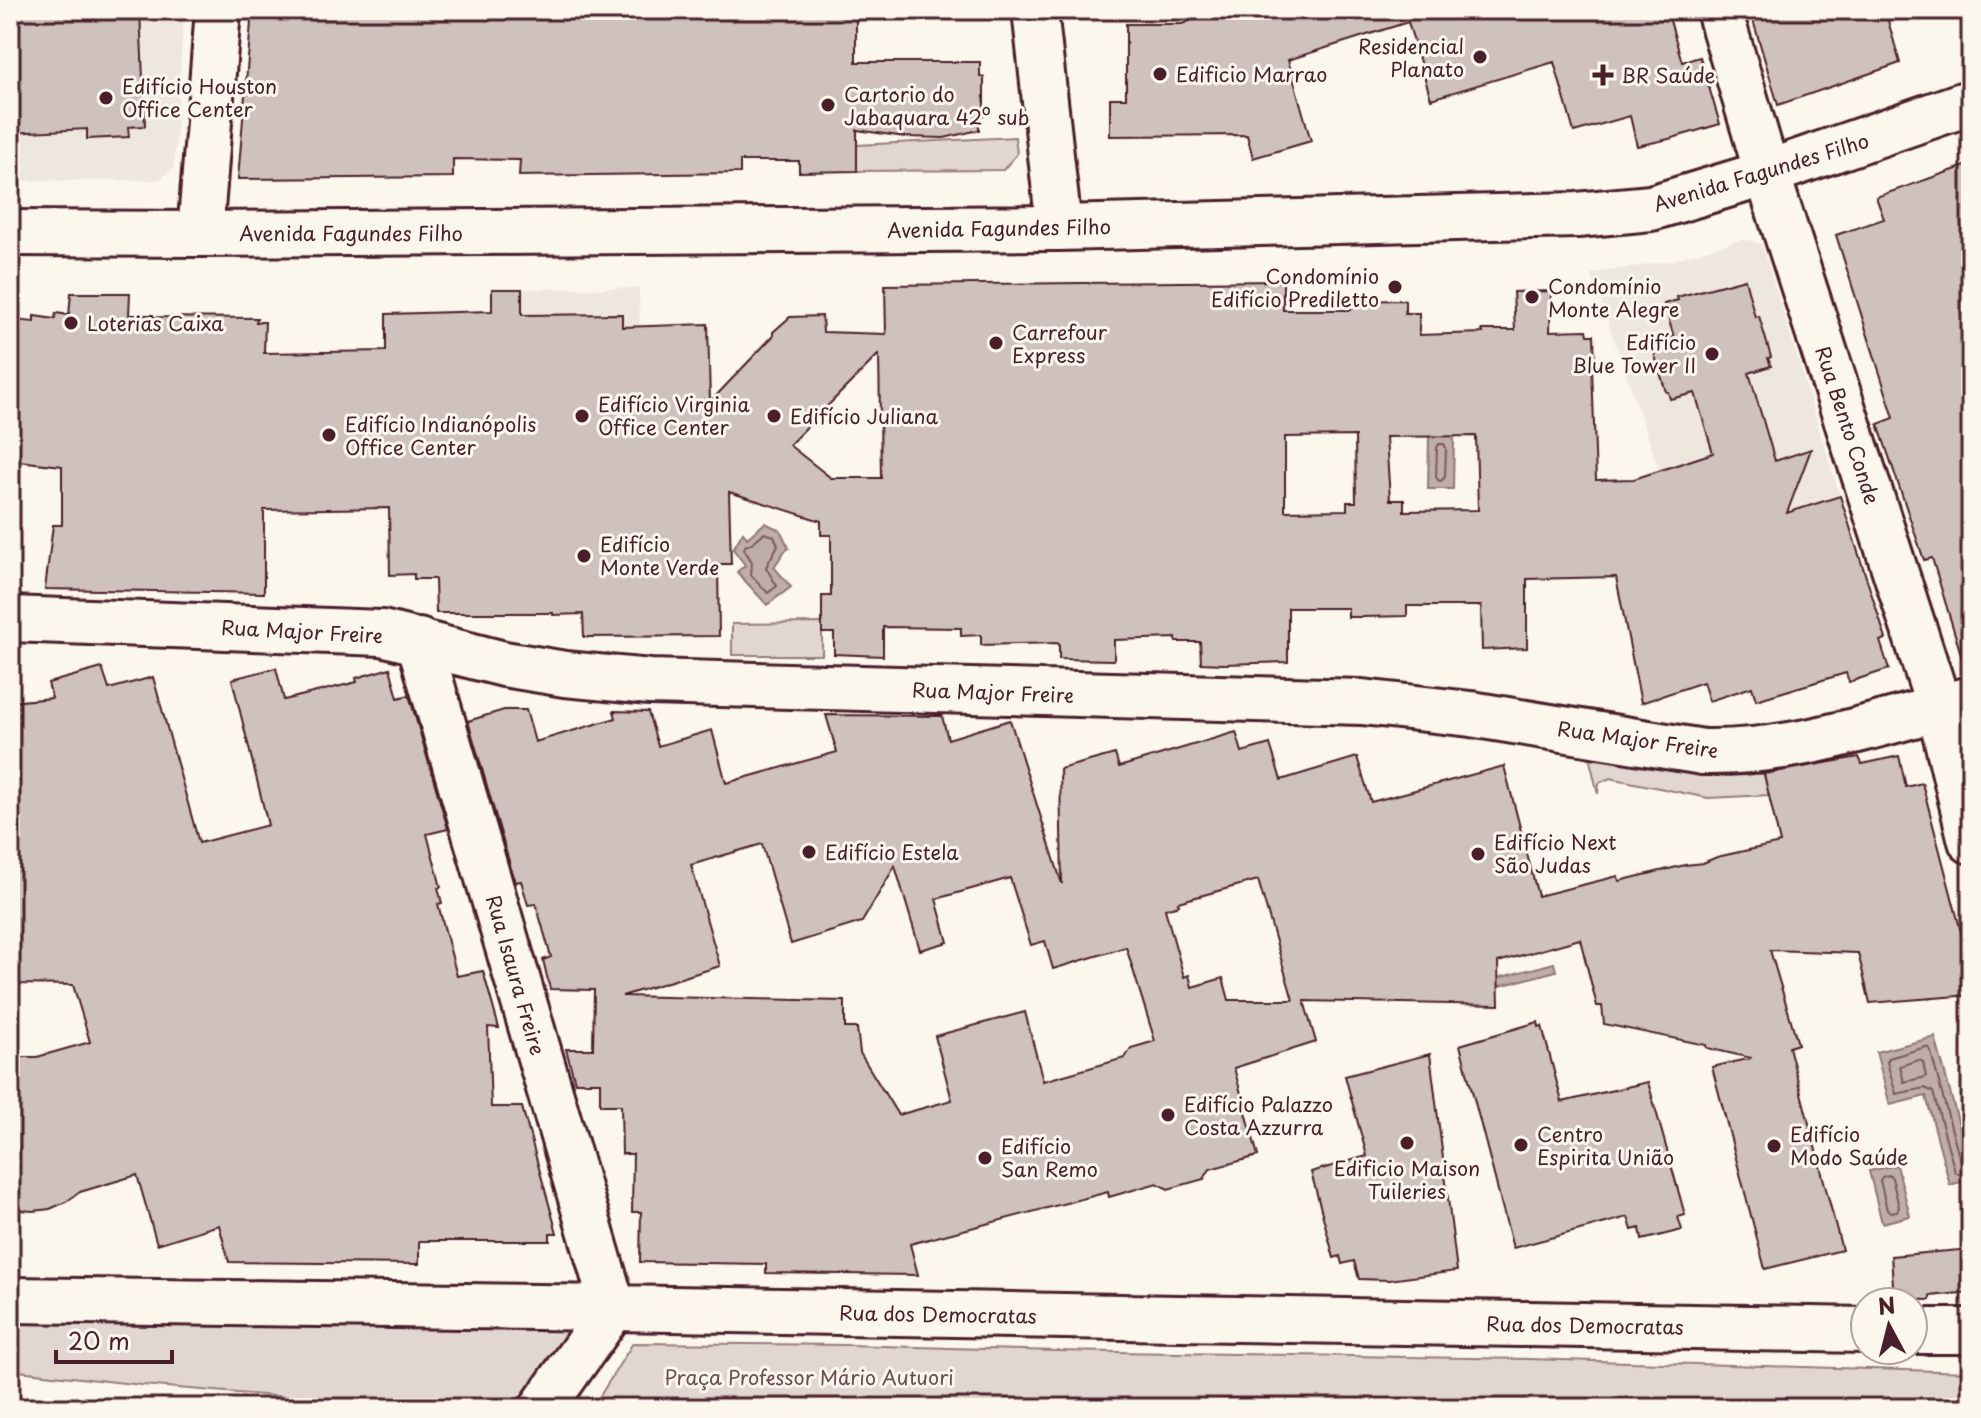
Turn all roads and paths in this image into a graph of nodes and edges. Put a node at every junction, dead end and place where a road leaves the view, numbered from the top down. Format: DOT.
graph roads {
  1 [pos="218,10"];
  2 [pos="1035,10"];
  3 [pos="1719,10"];
  4 [pos="1971,102"];
  5 [pos="1767,173"];
  6 [pos="1059,228"];
  7 [pos="10,233"];
  8 [pos="200,234"];
  9 [pos="10,619"];
  10 [pos="419,641"];
  11 [pos="1955,703"];
  12 [pos="1971,841"];
  13 [pos="10,1300"];
  14 [pos="613,1308"];
  15 [pos="1849,1330"];
  16 [pos="1929,1331"];
  17 [pos="1971,1331"];
  18 [pos="542,1408"];
  1 -- 8 [label="street"];
  2 -- 6 [label="street"];
  3 -- 5 [label="street, Rua Bento Conde"];
  4 -- 5 [label="street, Avenida Fagundes Filho"];
  5 -- 6 [label="street, Avenida Fagundes Filho"];
  5 -- 11 [label="street, Rua Bento Conde"];
  6 -- 8 [label="street, Avenida Fagundes Filho"];
  7 -- 8 [label="street, Avenida Fagundes Filho"];
  9 -- 10 [label="street, Rua Major Freire"];
  10 -- 11 [label="street, Rua Major Freire"];
  10 -- 14 [label="street, Rua Isaura Freire"];
  11 -- 12 [label="street, Rua Bento Conde"];
  13 -- 14 [label="street, Rua dos Democratas"];
  14 -- 15 [label="street, Rua dos Democratas"];
  14 -- 18 [label="street"];
  16 -- 17 [label="street"];
}
